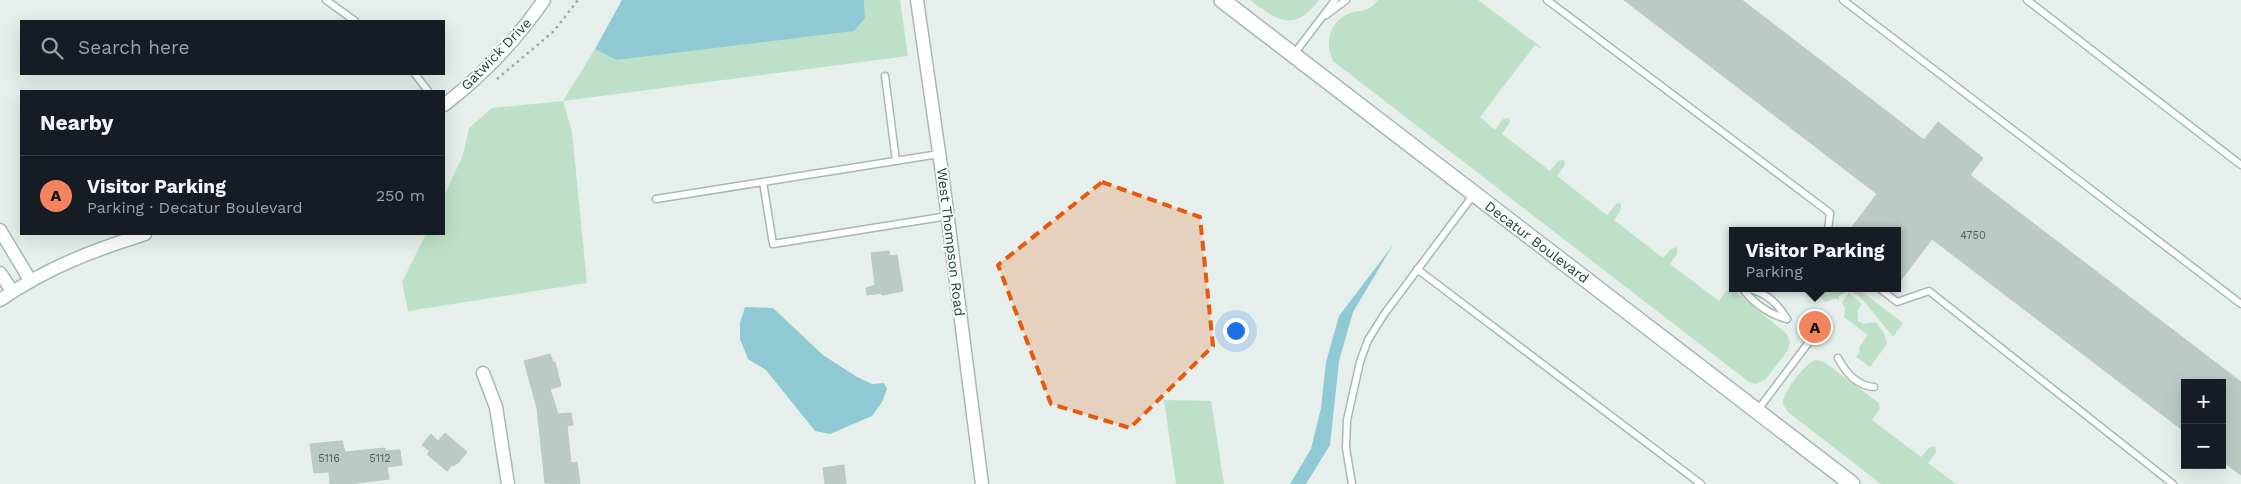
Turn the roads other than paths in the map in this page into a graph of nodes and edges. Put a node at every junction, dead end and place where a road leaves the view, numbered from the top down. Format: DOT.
graph roads {
  1 [pos="326,0"];
  2 [pos="544,0"];
  3 [pos="917,0"];
  4 [pos="1222,0"];
  5 [pos="1335,0"];
  6 [pos="1346,0"];
  7 [pos="1547,0"];
  8 [pos="1843,0"];
  9 [pos="2027,0"];
  10 [pos="1321,18"];
  11 [pos="354,20"];
  12 [pos="1293,55"];
  13 [pos="416,75"];
  14 [pos="885,76"];
  15 [pos="427,90"];
  16 [pos="445,104"];
  17 [pos="940,154"];
  18 [pos="896,161"];
  19 [pos="2241,165"];
  20 [pos="763,182"];
  21 [pos="1474,194"];
  22 [pos="656,198"];
  23 [pos="948,216"];
  24 [pos="1828,227"];
  25 [pos="0,230"];
  26 [pos="142,235"];
  27 [pos="1417,269"];
  28 [pos="0,273"];
  29 [pos="30,280"];
  30 [pos="12,291"];
  31 [pos="1746,292"];
  32 [pos="1761,292"];
  33 [pos="1884,292"];
  34 [pos="0,300"];
  35 [pos="2241,304"];
  36 [pos="1812,338"];
  37 [pos="1838,358"];
  38 [pos="483,374"];
  39 [pos="1874,387"];
  40 [pos="1757,410"];
  41 [pos="1844,481"];
  42 [pos="508,484"];
  43 [pos="982,484"];
  44 [pos="1352,484"];
  45 [pos="1701,484"];
  46 [pos="2173,484"];
  1 -- 11 [label="lane"];
  2 -- 16 [label="street, Gatwick Drive"];
  3 -- 17 [label="street, West Thompson Road"];
  4 -- 12 [label="street, Decatur Boulevard"];
  5 -- 10 [label="lane"];
  6 -- 10 [label="lane"];
  7 -- 24 [label="lane"];
  8 -- 35 [label="lane"];
  9 -- 19 [label="lane"];
  10 -- 12 [label="lane"];
  12 -- 21 [label="street, Decatur Boulevard"];
  13 -- 15 [label="lane"];
  14 -- 18 [label="lane"];
  17 -- 18 [label="lane"];
  17 -- 23 [label="street, West Thompson Road"];
  18 -- 20 [label="lane"];
  20 -- 22 [label="lane"];
  20 -- 23 [label="lane"];
  21 -- 27 [label="lane"];
  21 -- 40 [label="street, Decatur Boulevard"];
  23 -- 43 [label="street, West Thompson Road"];
  25 -- 29 [label="street"];
  26 -- 29 [label="street"];
  27 -- 44 [label="lane"];
  27 -- 45 [label="lane"];
  28 -- 30 [label="street"];
  29 -- 30 [label="street"];
  30 -- 34 [label="street"];
  31 -- 32 [label="lane"];
  33 -- 46 [label="lane"];
  36 -- 40 [label="lane"];
  37 -- 39 [label="lane"];
  38 -- 42 [label="street"];
  40 -- 41 [label="street, Decatur Boulevard"];
}
